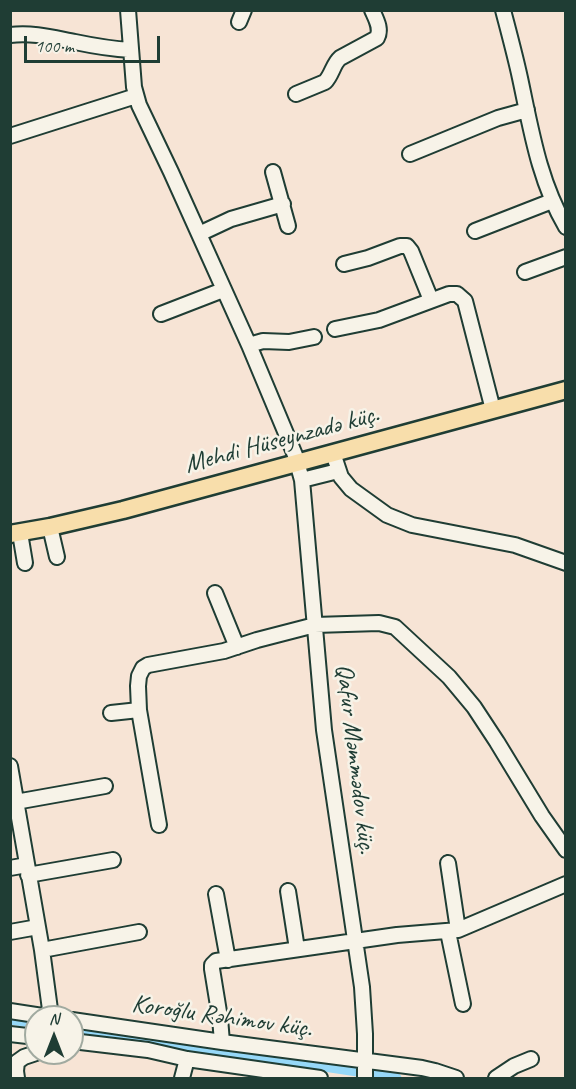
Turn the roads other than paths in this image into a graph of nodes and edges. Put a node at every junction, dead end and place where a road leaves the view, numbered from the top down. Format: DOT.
graph roads {
  1 [pos="128,10"];
  2 [pos="372,10"];
  3 [pos="503,10"];
  4 [pos="10,35"];
  5 [pos="131,50"];
  6 [pos="296,94"];
  7 [pos="136,96"];
  8 [pos="527,110"];
  9 [pos="10,136"];
  10 [pos="410,154"];
  11 [pos="273,172"];
  12 [pos="552,201"];
  13 [pos="283,204"];
  14 [pos="288,226"];
  15 [pos="566,227"];
  16 [pos="476,231"];
  17 [pos="199,234"];
  18 [pos="566,257"];
  19 [pos="344,264"];
  20 [pos="525,272"];
  21 [pos="223,290"];
  22 [pos="431,300"];
  23 [pos="161,314"];
  24 [pos="335,329"];
  25 [pos="314,336"];
  26 [pos="249,345"];
  27 [pos="566,381"];
  28 [pos="566,390"];
  29 [pos="491,402"];
  30 [pos="333,453"];
  31 [pos="296,459"];
  32 [pos="338,471"];
  33 [pos="302,480"];
  34 [pos="50,527"];
  35 [pos="14,531"];
  36 [pos="57,557"];
  37 [pos="25,563"];
  38 [pos="566,563"];
  39 [pos="215,593"];
  40 [pos="315,625"];
  41 [pos="237,647"];
  42 [pos="139,710"];
  43 [pos="111,713"];
  44 [pos="10,766"];
  45 [pos="105,786"];
  46 [pos="14,802"];
  47 [pos="159,825"];
  48 [pos="563,843"];
  49 [pos="113,860"];
  50 [pos="448,864"];
  51 [pos="10,868"];
  52 [pos="28,870"];
  53 [pos="566,884"];
  54 [pos="288,891"];
  55 [pos="216,894"];
  56 [pos="38,927"];
  57 [pos="453,931"];
  58 [pos="10,932"];
  59 [pos="139,932"];
  60 [pos="356,942"];
  61 [pos="297,949"];
  62 [pos="42,950"];
  63 [pos="228,960"];
  64 [pos="463,1004"];
  65 [pos="49,1005"];
  66 [pos="84,1022"];
  67 [pos="84,1042"];
  68 [pos="222,1042"];
  69 [pos="24,1057"];
  70 [pos="187,1059"];
  71 [pos="531,1059"];
  72 [pos="366,1061"];
  73 [pos="17,1078"];
  74 [pos="182,1078"];
  75 [pos="320,1078"];
  76 [pos="365,1078"];
  77 [pos="456,1078"];
  78 [pos="496,1078"];
  1 -- 5 [label="street, Qafur Məmmədov küç."];
  2 -- 6 [label="street"];
  3 -- 8 [label="street"];
  4 -- 5 [label="street"];
  5 -- 7 [label="street, Qafur Məmmədov küç."];
  7 -- 9 [label="street"];
  7 -- 17 [label="street, Qafur Məmmədov küç."];
  8 -- 10 [label="street"];
  8 -- 12 [label="street"];
  11 -- 13 [label="street"];
  12 -- 15 [label="street"];
  12 -- 16 [label="street"];
  13 -- 14 [label="street"];
  13 -- 17 [label="street"];
  17 -- 21 [label="street, Qafur Məmmədov küç."];
  18 -- 20 [label="street"];
  19 -- 22 [label="street"];
  21 -- 23 [label="street"];
  21 -- 26 [label="street, Qafur Məmmədov küç."];
  22 -- 24 [label="street"];
  22 -- 29 [label="street"];
  25 -- 26 [label="street"];
  26 -- 31 [label="street, Qafur Məmmədov küç."];
  27 -- 29 [label="main road, Mehdi Hüseynzadə küç."];
  28 -- 30 [label="main road, Mehdi Hüseynzadə küç."];
  29 -- 31 [label="main road, Mehdi Hüseynzadə küç."];
  30 -- 31 [label="main road, Mehdi Hüseynzadə küç."];
  30 -- 32 [label="street"];
  31 -- 33 [label="street, Qafur Məmmədov küç."];
  31 -- 34 [label="main road, Mehdi Hüseynzadə küç."];
  31 -- 35 [label="main road, Mehdi Hüseynzadə küç."];
  32 -- 33 [label="street"];
  32 -- 38 [label="street"];
  33 -- 40 [label="street, Qafur Məmmədov küç."];
  34 -- 35 [label="main road, Mehdi Hüseynzadə küç."];
  34 -- 36 [label="street"];
  35 -- 37 [label="street"];
  39 -- 41 [label="street"];
  40 -- 41 [label="street"];
  40 -- 48 [label="street"];
  40 -- 60 [label="street, Qafur Məmmədov küç."];
  41 -- 42 [label="street"];
  42 -- 43 [label="street"];
  42 -- 47 [label="street"];
  44 -- 46 [label="street"];
  45 -- 46 [label="street"];
  46 -- 52 [label="street"];
  49 -- 52 [label="street"];
  50 -- 57 [label="street"];
  51 -- 52 [label="street"];
  52 -- 56 [label="street"];
  53 -- 57 [label="street"];
  54 -- 61 [label="street"];
  55 -- 63 [label="street"];
  56 -- 58 [label="street"];
  56 -- 62 [label="street"];
  57 -- 60 [label="street"];
  57 -- 64 [label="street"];
  59 -- 62 [label="street"];
  60 -- 61 [label="street"];
  60 -- 72 [label="street, Qafur Məmmədov küç."];
  61 -- 63 [label="street"];
  62 -- 65 [label="street"];
  63 -- 68 [label="street"];
  66 -- 68 [label="street, Koroğlu Rəhimov küç."];
  67 -- 70 [label="street, Koroğlu Rəhimov küç."];
  68 -- 72 [label="street, Koroğlu Rəhimov küç."];
  69 -- 73 [label="street"];
  70 -- 74 [label="street"];
  70 -- 75 [label="street, Koroğlu Rəhimov küç."];
  71 -- 78 [label="street"];
  72 -- 76 [label="street, Qafur Məmmədov küç."];
  72 -- 77 [label="street, Koroğlu Rəhimov küç."];
}
